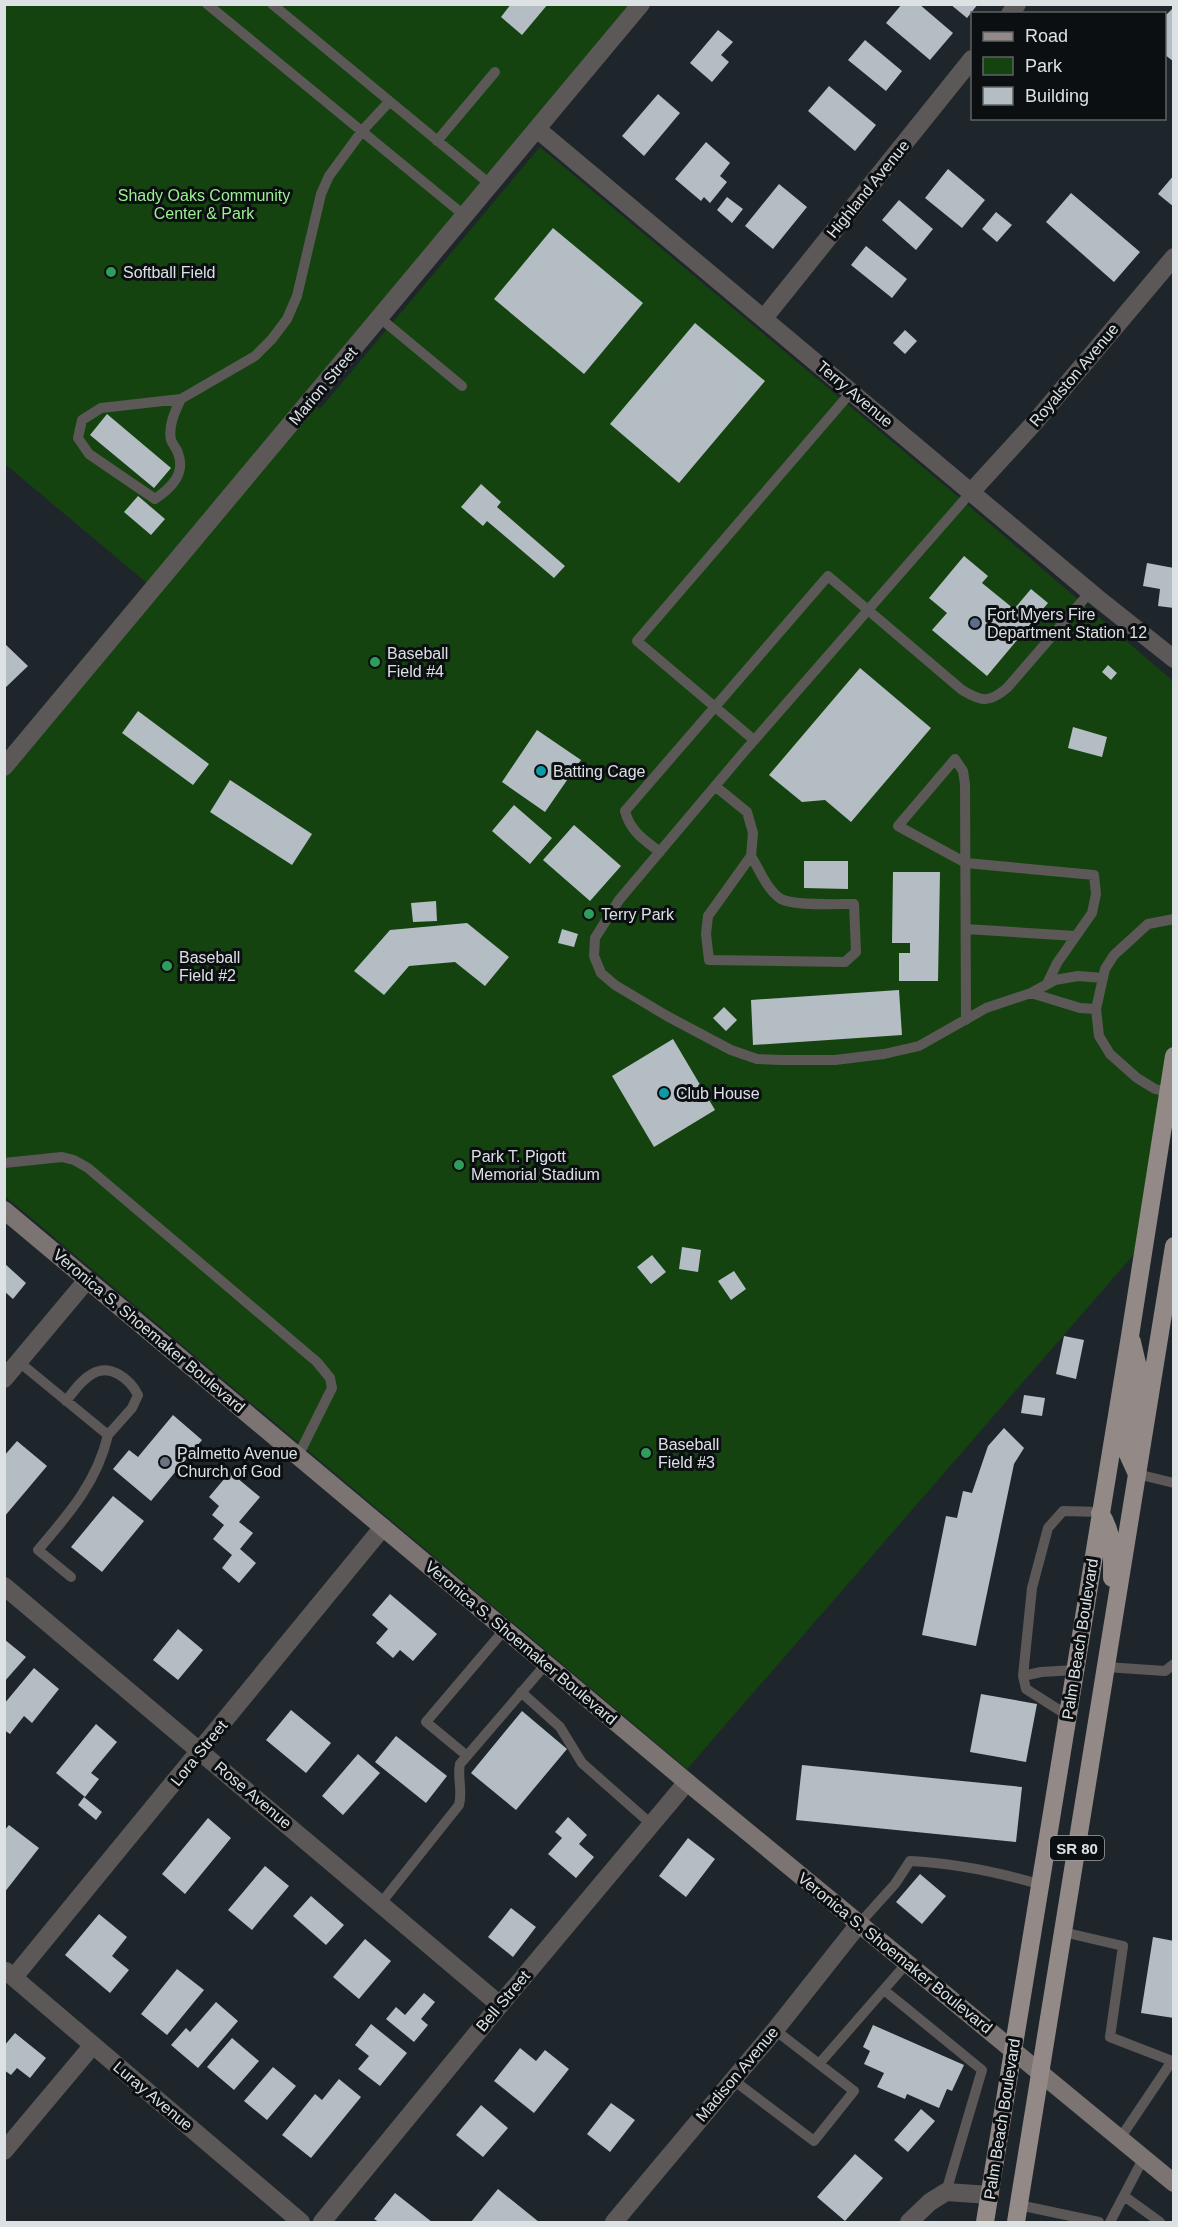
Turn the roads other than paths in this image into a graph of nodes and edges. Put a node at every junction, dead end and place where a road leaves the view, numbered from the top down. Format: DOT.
graph roads {
  1 [pos="207,4"];
  2 [pos="272,4"];
  3 [pos="641,4"];
  4 [pos="971,60"];
  5 [pos="495,72"];
  6 [pos="390,102"];
  7 [pos="537,129"];
  8 [pos="362,131"];
  9 [pos="437,141"];
  10 [pos="491,185"];
  11 [pos="465,216"];
  12 [pos="1173,257"];
  13 [pos="380,318"];
  14 [pos="764,318"];
  15 [pos="462,386"];
  16 [pos="852,391"];
  17 [pos="181,399"];
  18 [pos="972,491"];
  19 [pos="1090,592"];
  20 [pos="868,610"];
  21 [pos="1173,659"];
  22 [pos="716,707"];
  23 [pos="754,740"];
  24 [pos="4,767"];
  25 [pos="715,786"];
  26 [pos="660,852"];
  27 [pos="751,856"];
  28 [pos="966,863"];
  29 [pos="1173,919"];
  30 [pos="966,929"];
  31 [pos="1075,936"];
  32 [pos="1103,978"];
  33 [pos="1046,985"];
  34 [pos="1032,993"];
  35 [pos="1096,1009"];
  36 [pos="966,1020"];
  37 [pos="1173,1056"];
  38 [pos="1168,1092"];
  39 [pos="4,1163"];
  40 [pos="4,1210"];
  41 [pos="1173,1246"];
  42 [pos="87,1280"];
  43 [pos="1130,1335"];
  44 [pos="18,1362"];
  45 [pos="4,1379"];
  46 [pos="66,1401"];
  47 [pos="108,1435"];
  48 [pos="298,1456"];
  49 [pos="1137,1474"];
  50 [pos="1173,1483"];
  51 [pos="1100,1512"];
  52 [pos="384,1527"];
  53 [pos="71,1577"];
  54 [pos="4,1586"];
  55 [pos="505,1629"];
  56 [pos="546,1664"];
  57 [pos="1173,1664"];
  58 [pos="1106,1667"];
  59 [pos="1074,1670"];
  60 [pos="1023,1676"];
  61 [pos="521,1692"];
  62 [pos="1101,1696"];
  63 [pos="1067,1715"];
  64 [pos="201,1751"];
  65 [pos="466,1755"];
  66 [pos="687,1782"];
  67 [pos="651,1824"];
  68 [pos="1040,1884"];
  69 [pos="381,1903"];
  70 [pos="859,1924"];
  71 [pos="1063,1932"];
  72 [pos="907,1963"];
  73 [pos="9,1974"];
  74 [pos="884,1990"];
  75 [pos="500,2005"];
  76 [pos="775,2030"];
  77 [pos="93,2045"];
  78 [pos="1013,2049"];
  79 [pos="819,2064"];
  80 [pos="1040,2073"];
  81 [pos="732,2079"];
  82 [pos="1119,2140"];
  83 [pos="4,2151"];
  84 [pos="1143,2158"];
  85 [pos="1173,2183"];
  86 [pos="946,2192"];
  87 [pos="990,2195"];
  88 [pos="1124,2196"];
  89 [pos="1018,2214"];
  90 [pos="301,2223"];
  91 [pos="322,2223"];
  92 [pos="614,2223"];
  93 [pos="909,2223"];
  94 [pos="985,2223"];
  95 [pos="1099,2223"];
  96 [pos="1110,2223"];
  97 [pos="1160,2223"];
  1 -- 8 [label="lane"];
  2 -- 6 [label="lane"];
  3 -- 7 [label="street, Marion Street"];
  4 -- 14 [label="street, Highland Avenue"];
  5 -- 9 [label="lane"];
  6 -- 8 [label="lane"];
  6 -- 9 [label="lane"];
  7 -- 10 [label="street, Marion Street"];
  7 -- 14 [label="street, Terry Avenue"];
  8 -- 11 [label="lane"];
  8 -- 17 [label="lane"];
  9 -- 10 [label="lane"];
  10 -- 11 [label="street, Marion Street"];
  11 -- 13 [label="street, Marion Street"];
  12 -- 18 [label="street, Royalston Avenue"];
  13 -- 15 [label="lane"];
  13 -- 24 [label="street, Marion Street"];
  14 -- 16 [label="street, Terry Avenue"];
  16 -- 18 [label="street, Terry Avenue"];
  16 -- 22 [label="lane"];
  17 -- 17 [label="lane"];
  18 -- 19 [label="street, Terry Avenue"];
  18 -- 20 [label="lane"];
  19 -- 20 [label="lane"];
  19 -- 21 [label="street, Terry Avenue"];
  20 -- 22 [label="lane"];
  20 -- 23 [label="lane"];
  22 -- 23 [label="lane"];
  22 -- 26 [label="lane"];
  23 -- 25 [label="lane"];
  25 -- 26 [label="lane"];
  25 -- 27 [label="lane"];
  26 -- 36 [label="lane"];
  27 -- 27 [label="lane"];
  28 -- 28 [label="lane"];
  28 -- 30 [label="lane"];
  28 -- 31 [label="lane"];
  29 -- 32 [label="lane"];
  30 -- 31 [label="lane"];
  30 -- 36 [label="lane"];
  31 -- 33 [label="lane"];
  32 -- 33 [label="lane"];
  32 -- 35 [label="lane"];
  33 -- 34 [label="lane"];
  34 -- 35 [label="lane"];
  34 -- 36 [label="lane"];
  35 -- 38 [label="lane"];
  37 -- 38 [label="main road, Palm Beach Boulevard / SR 80"];
  38 -- 43 [label="main road, Palm Beach Boulevard / SR 80"];
  39 -- 48 [label="lane"];
  40 -- 42 [label="street, Veronica S. Shoemaker Boulevard"];
  41 -- 49 [label="main road, Palm Beach Boulevard / SR 80"];
  42 -- 44 [label="street"];
  42 -- 48 [label="street, Veronica S. Shoemaker Boulevard"];
  43 -- 49 [label="main road"];
  43 -- 51 [label="main road, Palm Beach Boulevard / SR 80"];
  44 -- 45 [label="street"];
  44 -- 46 [label="lane"];
  46 -- 47 [label="lane"];
  46 -- 47 [label="lane"];
  47 -- 53 [label="lane"];
  48 -- 52 [label="street, Veronica S. Shoemaker Boulevard"];
  49 -- 50 [label="lane"];
  49 -- 58 [label="main road, Palm Beach Boulevard / SR 80"];
  51 -- 59 [label="main road, Palm Beach Boulevard / SR 80"];
  51 -- 60 [label="lane"];
  51 -- 62 [label="main road"];
  52 -- 55 [label="street, Veronica S. Shoemaker Boulevard"];
  52 -- 64 [label="street, Lora Street"];
  54 -- 64 [label="street, Rose Avenue"];
  55 -- 56 [label="street, Veronica S. Shoemaker Boulevard"];
  55 -- 65 [label="lane"];
  56 -- 61 [label="lane"];
  56 -- 66 [label="street, Veronica S. Shoemaker Boulevard"];
  57 -- 58 [label="lane"];
  58 -- 62 [label="main road, Palm Beach Boulevard / SR 80"];
  59 -- 60 [label="lane"];
  59 -- 63 [label="main road, Palm Beach Boulevard / SR 80"];
  60 -- 63 [label="lane"];
  61 -- 65 [label="lane"];
  61 -- 67 [label="lane"];
  62 -- 71 [label="main road, Palm Beach Boulevard / SR 80"];
  63 -- 68 [label="main road, Palm Beach Boulevard / SR 80"];
  64 -- 69 [label="street, Rose Avenue"];
  64 -- 73 [label="street, Lora Street"];
  65 -- 69 [label="lane"];
  66 -- 67 [label="street, Bell Street"];
  66 -- 70 [label="street, Veronica S. Shoemaker Boulevard"];
  67 -- 75 [label="street, Bell Street"];
  68 -- 70 [label="lane"];
  68 -- 78 [label="main road, Palm Beach Boulevard / SR 80"];
  69 -- 75 [label="street, Rose Avenue"];
  70 -- 72 [label="street, Veronica S. Shoemaker Boulevard"];
  70 -- 76 [label="street, Madison Avenue"];
  71 -- 80 [label="main road, Palm Beach Boulevard / SR 80"];
  71 -- 82 [label="lane"];
  72 -- 74 [label="lane"];
  72 -- 78 [label="street, Veronica S. Shoemaker Boulevard"];
  73 -- 77 [label="street, Luray Avenue"];
  74 -- 79 [label="lane"];
  74 -- 86 [label="lane"];
  75 -- 91 [label="street, Bell Street"];
  76 -- 79 [label="lane"];
  76 -- 81 [label="street, Madison Avenue"];
  77 -- 83 [label="street"];
  77 -- 90 [label="street, Luray Avenue"];
  78 -- 80 [label="street, Veronica S. Shoemaker Boulevard"];
  78 -- 87 [label="main road, Palm Beach Boulevard / SR 80"];
  79 -- 81 [label="lane"];
  80 -- 82 [label="street, Veronica S. Shoemaker Boulevard"];
  80 -- 89 [label="main road, Palm Beach Boulevard / SR 80"];
  81 -- 92 [label="street, Madison Avenue"];
  82 -- 84 [label="street, Veronica S. Shoemaker Boulevard"];
  84 -- 85 [label="street, Veronica S. Shoemaker Boulevard"];
  84 -- 88 [label="lane"];
  86 -- 87 [label="street"];
  86 -- 93 [label="street"];
  87 -- 94 [label="main road, Palm Beach Boulevard / SR 80"];
  88 -- 96 [label="lane"];
  88 -- 97 [label="lane"];
  89 -- 95 [label="lane"];
}
